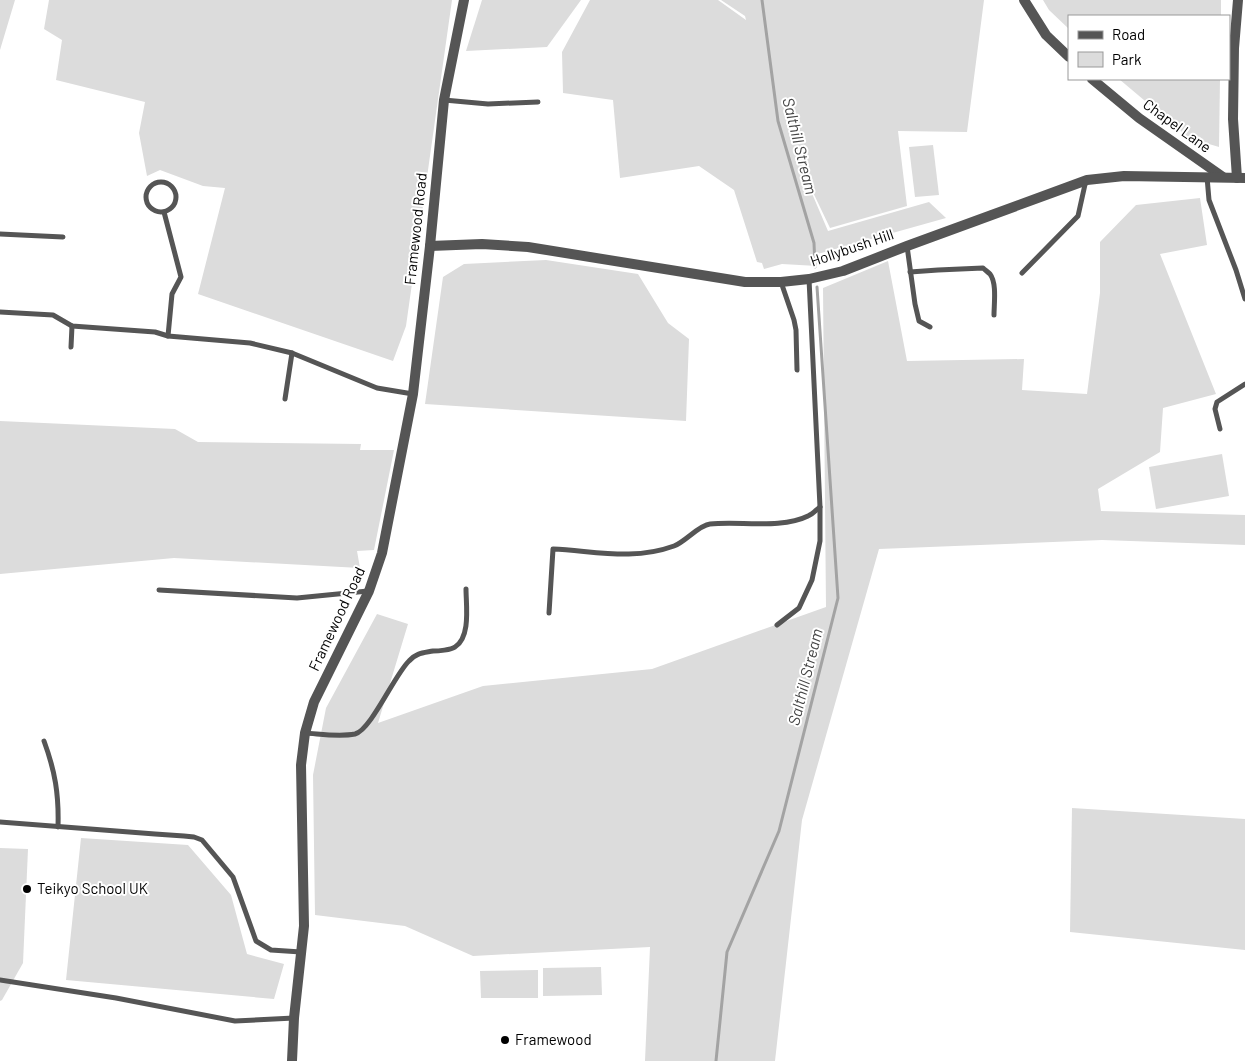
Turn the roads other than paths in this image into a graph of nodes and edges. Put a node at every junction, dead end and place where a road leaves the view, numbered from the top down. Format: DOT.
graph roads {
  1 [pos="464,0"];
  2 [pos="1024,0"];
  3 [pos="1238,0"];
  4 [pos="1068,56"];
  5 [pos="1093,80"];
  6 [pos="444,100"];
  7 [pos="538,102"];
  8 [pos="1207,177"];
  9 [pos="1223,177"];
  10 [pos="1241,178"];
  11 [pos="1086,180"];
  12 [pos="164,212"];
  13 [pos="0,234"];
  14 [pos="63,236"];
  15 [pos="430,246"];
  16 [pos="907,246"];
  17 [pos="910,272"];
  18 [pos="1022,272"];
  19 [pos="809,279"];
  20 [pos="781,282"];
  21 [pos="1245,299"];
  22 [pos="0,312"];
  23 [pos="994,315"];
  24 [pos="72,326"];
  25 [pos="930,327"];
  26 [pos="168,336"];
  27 [pos="71,347"];
  28 [pos="292,353"];
  29 [pos="797,370"];
  30 [pos="1245,384"];
  31 [pos="413,394"];
  32 [pos="285,399"];
  33 [pos="1220,429"];
  34 [pos="820,507"];
  35 [pos="466,589"];
  36 [pos="159,590"];
  37 [pos="369,591"];
  38 [pos="549,613"];
  39 [pos="777,625"];
  40 [pos="305,733"];
  41 [pos="44,741"];
  42 [pos="0,822"];
  43 [pos="58,826"];
  44 [pos="301,952"];
  45 [pos="0,980"];
  46 [pos="294,1018"];
  47 [pos="292,1061"];
  1 -- 6 [label="street, Framewood Road"];
  2 -- 4 [label="street"];
  3 -- 10 [label="street"];
  5 -- 9 [label="street, Chapel Lane"];
  6 -- 7 [label="lane"];
  6 -- 15 [label="street, Framewood Road"];
  8 -- 9 [label="street, Hollybush Hill"];
  8 -- 11 [label="street, Hollybush Hill"];
  8 -- 21 [label="lane"];
  9 -- 10 [label="street, Hollybush Hill"];
  11 -- 16 [label="street, Hollybush Hill"];
  11 -- 18 [label="lane"];
  12 -- 12 [label="lane"];
  12 -- 26 [label="lane"];
  13 -- 14 [label="lane"];
  15 -- 20 [label="street, Hollybush Hill"];
  15 -- 31 [label="street, Framewood Road"];
  16 -- 17 [label="lane"];
  16 -- 19 [label="street, Hollybush Hill"];
  17 -- 23 [label="lane"];
  17 -- 25 [label="lane"];
  19 -- 20 [label="street, Hollybush Hill"];
  19 -- 34 [label="lane"];
  20 -- 29 [label="lane"];
  22 -- 24 [label="lane"];
  24 -- 26 [label="lane"];
  24 -- 27 [label="lane"];
  26 -- 28 [label="lane"];
  28 -- 31 [label="lane"];
  28 -- 32 [label="lane"];
  30 -- 33 [label="lane"];
  31 -- 37 [label="street, Framewood Road"];
  34 -- 38 [label="lane"];
  34 -- 39 [label="lane"];
  35 -- 40 [label="lane"];
  36 -- 37 [label="lane"];
  37 -- 40 [label="street, Framewood Road"];
  40 -- 44 [label="street, Framewood Road"];
  41 -- 43 [label="lane"];
  42 -- 43 [label="lane"];
  43 -- 44 [label="lane"];
  44 -- 46 [label="street, Framewood Road"];
  45 -- 46 [label="lane"];
  46 -- 47 [label="street, Framewood Road"];
}
